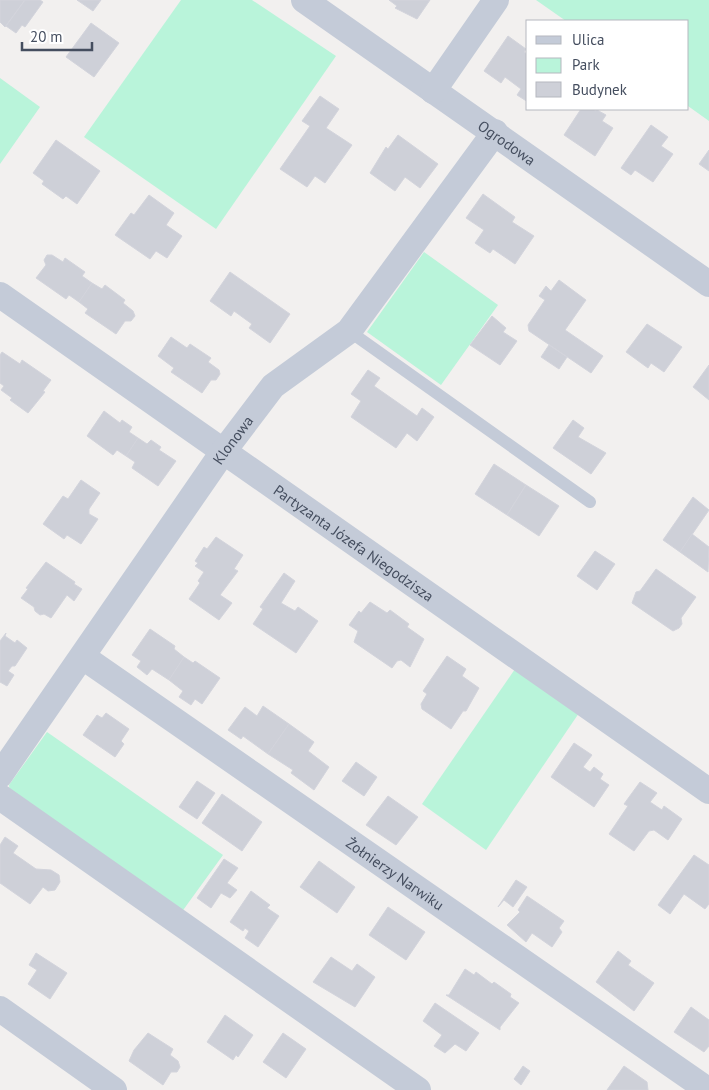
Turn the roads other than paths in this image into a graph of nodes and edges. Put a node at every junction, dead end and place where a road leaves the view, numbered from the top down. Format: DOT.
graph roads {
  1 [pos="304,0"];
  2 [pos="496,0"];
  3 [pos="433,91"];
  4 [pos="495,132"];
  5 [pos="709,284"];
  6 [pos="0,295"];
  7 [pos="349,331"];
  8 [pos="223,452"];
  9 [pos="590,502"];
  10 [pos="83,658"];
  11 [pos="0,775"];
  12 [pos="709,791"];
  13 [pos="0,797"];
  14 [pos="0,1009"];
  15 [pos="114,1090"];
  16 [pos="418,1090"];
  17 [pos="708,1090"];
  1 -- 3 [label="street, Ogrodowa"];
  2 -- 3 [label="street"];
  3 -- 4 [label="street, Ogrodowa"];
  4 -- 5 [label="street, Ogrodowa"];
  4 -- 7 [label="street, Klonowa"];
  6 -- 8 [label="street, Partyzanta Józefa Niegodzisza"];
  7 -- 8 [label="street, Klonowa"];
  7 -- 9 [label="lane"];
  8 -- 10 [label="street, Klonowa"];
  8 -- 12 [label="street, Partyzanta Józefa Niegodzisza"];
  10 -- 11 [label="street, Klonowa"];
  10 -- 17 [label="street, Żołnierzy Narwiku"];
  13 -- 16 [label="street"];
  14 -- 15 [label="street"];
}
